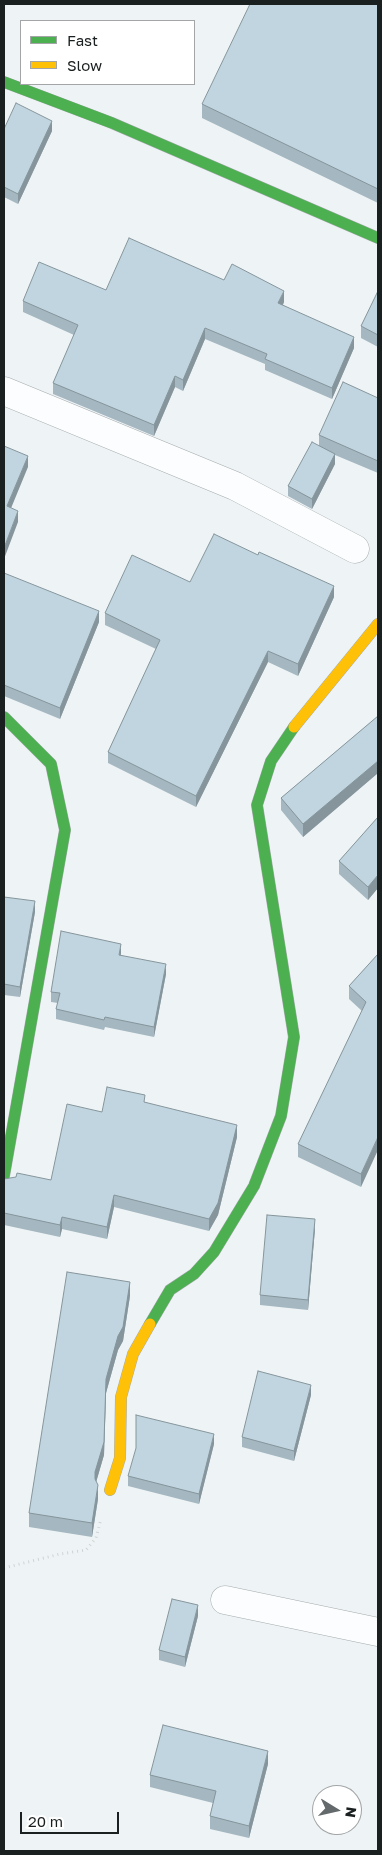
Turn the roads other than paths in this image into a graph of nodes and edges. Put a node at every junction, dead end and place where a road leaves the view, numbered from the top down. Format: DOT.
graph roads {
  1 [pos="4,82"];
  2 [pos="378,238"];
  3 [pos="4,391"];
  4 [pos="355,549"];
  5 [pos="378,624"];
  6 [pos="4,717"];
  7 [pos="4,1176"];
  8 [pos="110,1490"];
  9 [pos="225,1600"];
  10 [pos="378,1632"];
  1 -- 2 [label="street"];
  3 -- 4 [label="street"];
  5 -- 8 [label="street"];
  6 -- 7 [label="street"];
  9 -- 10 [label="street"];
}
